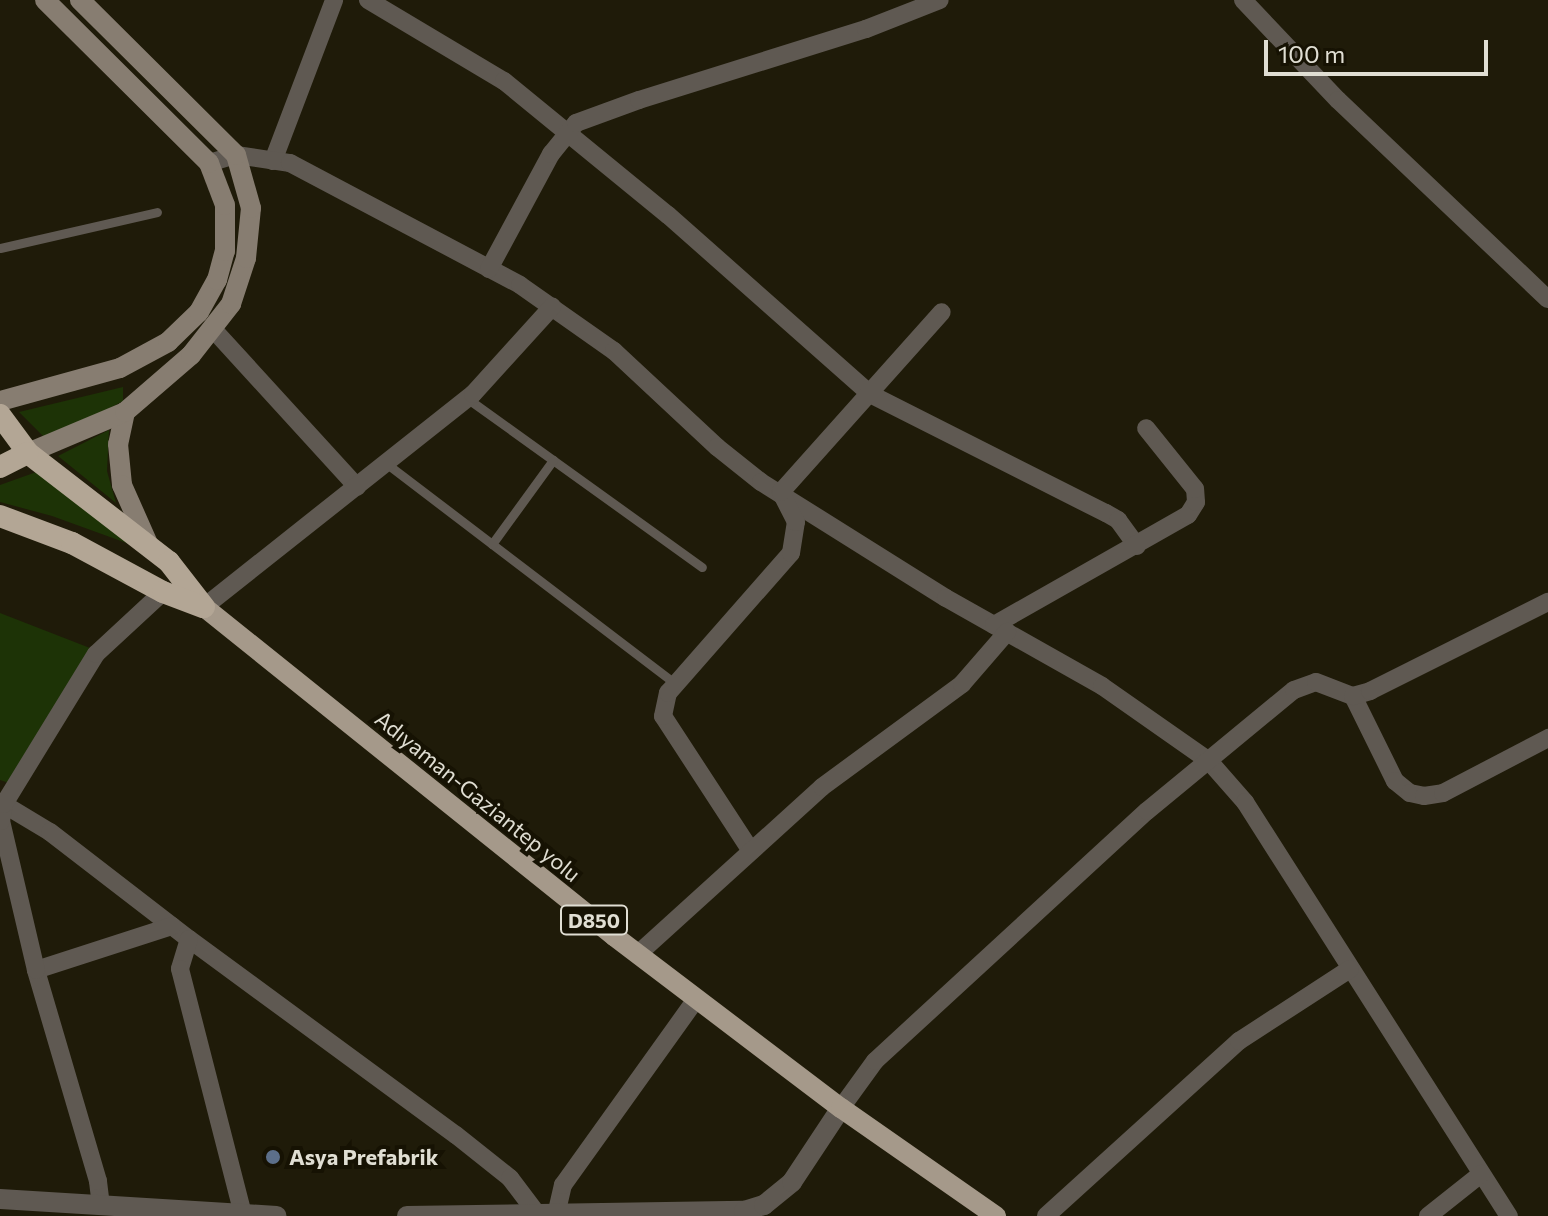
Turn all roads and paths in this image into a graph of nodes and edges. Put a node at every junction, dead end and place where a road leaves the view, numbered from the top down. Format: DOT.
graph roads {
  1 [pos="45,0"];
  2 [pos="80,0"];
  3 [pos="334,0"];
  4 [pos="368,0"];
  5 [pos="940,0"];
  6 [pos="1243,0"];
  7 [pos="566,132"];
  8 [pos="236,155"];
  9 [pos="273,161"];
  10 [pos="209,163"];
  11 [pos="157,212"];
  12 [pos="0,248"];
  13 [pos="489,269"];
  14 [pos="1548,299"];
  15 [pos="552,307"];
  16 [pos="942,312"];
  17 [pos="212,328"];
  18 [pos="870,394"];
  19 [pos="468,399"];
  20 [pos="0,401"];
  21 [pos="125,412"];
  22 [pos="0,415"];
  23 [pos="1146,428"];
  24 [pos="28,453"];
  25 [pos="553,460"];
  26 [pos="387,464"];
  27 [pos="0,467"];
  28 [pos="357,487"];
  29 [pos="781,492"];
  30 [pos="0,516"];
  31 [pos="492,544"];
  32 [pos="149,546"];
  33 [pos="1137,546"];
  34 [pos="702,567"];
  35 [pos="163,592"];
  36 [pos="1548,602"];
  37 [pos="204,607"];
  38 [pos="1000,628"];
  39 [pos="676,684"];
  40 [pos="1353,696"];
  41 [pos="1548,738"];
  42 [pos="1209,761"];
  43 [pos="2,803"];
  44 [pos="3,844"];
  45 [pos="751,851"];
  46 [pos="172,926"];
  47 [pos="189,939"];
  48 [pos="638,954"];
  49 [pos="1350,969"];
  50 [pos="36,970"];
  51 [pos="696,999"];
  52 [pos="841,1108"];
  53 [pos="1481,1174"];
  54 [pos="0,1199"];
  55 [pos="101,1206"];
  56 [pos="243,1215"];
  57 [pos="547,1215"];
  58 [pos="276,1216"];
  59 [pos="407,1216"];
  60 [pos="996,1216"];
  61 [pos="1046,1216"];
  62 [pos="1428,1216"];
  63 [pos="1509,1216"];
  1 -- 10 [label="main road"];
  2 -- 8 [label="main road"];
  3 -- 9 [label="street"];
  4 -- 7 [label="street"];
  5 -- 7 [label="street"];
  6 -- 14 [label="street"];
  7 -- 13 [label="street"];
  7 -- 18 [label="street"];
  8 -- 9 [label="street"];
  8 -- 10 [label="street"];
  8 -- 17 [label="main road"];
  9 -- 13 [label="street"];
  10 -- 20 [label="main road"];
  11 -- 12 [label="lane"];
  13 -- 15 [label="street"];
  15 -- 19 [label="street"];
  15 -- 29 [label="street"];
  16 -- 18 [label="street"];
  17 -- 21 [label="main road"];
  17 -- 28 [label="street"];
  18 -- 29 [label="street"];
  18 -- 33 [label="street"];
  19 -- 25 [label="lane"];
  19 -- 26 [label="street"];
  21 -- 24 [label="main road"];
  21 -- 32 [label="main road"];
  22 -- 24 [label="highway, D850"];
  23 -- 33 [label="street"];
  24 -- 27 [label="highway"];
  24 -- 32 [label="highway, D850"];
  25 -- 31 [label="lane"];
  25 -- 34 [label="lane"];
  26 -- 28 [label="street"];
  26 -- 31 [label="lane"];
  28 -- 37 [label="street"];
  29 -- 38 [label="street"];
  29 -- 39 [label="street"];
  30 -- 35 [label="highway, D850"];
  31 -- 39 [label="lane"];
  32 -- 37 [label="highway, D850"];
  33 -- 38 [label="street"];
  35 -- 37 [label="highway, D850"];
  35 -- 43 [label="street"];
  36 -- 40 [label="street"];
  37 -- 48 [label="main road, Adıyaman-Gaziantep yolu / D850"];
  38 -- 42 [label="street"];
  38 -- 45 [label="street"];
  39 -- 45 [label="street"];
  40 -- 41 [label="street"];
  40 -- 42 [label="street"];
  42 -- 49 [label="street"];
  42 -- 52 [label="street"];
  43 -- 44 [label="street"];
  43 -- 46 [label="street"];
  44 -- 50 [label="street"];
  45 -- 48 [label="street"];
  46 -- 47 [label="street"];
  46 -- 50 [label="street"];
  47 -- 56 [label="street"];
  47 -- 57 [label="street"];
  48 -- 51 [label="main road, Adıyaman-Gaziantep yolu / D850"];
  49 -- 53 [label="street"];
  49 -- 61 [label="street"];
  50 -- 55 [label="street"];
  51 -- 52 [label="main road, Adıyaman-Gaziantep yolu / D850"];
  51 -- 57 [label="street"];
  52 -- 57 [label="street"];
  52 -- 60 [label="main road, Adıyaman-Gaziantep yolu / D850"];
  53 -- 62 [label="street"];
  53 -- 63 [label="street"];
  54 -- 55 [label="street"];
  55 -- 56 [label="street"];
  56 -- 58 [label="street"];
  57 -- 59 [label="street"];
}
